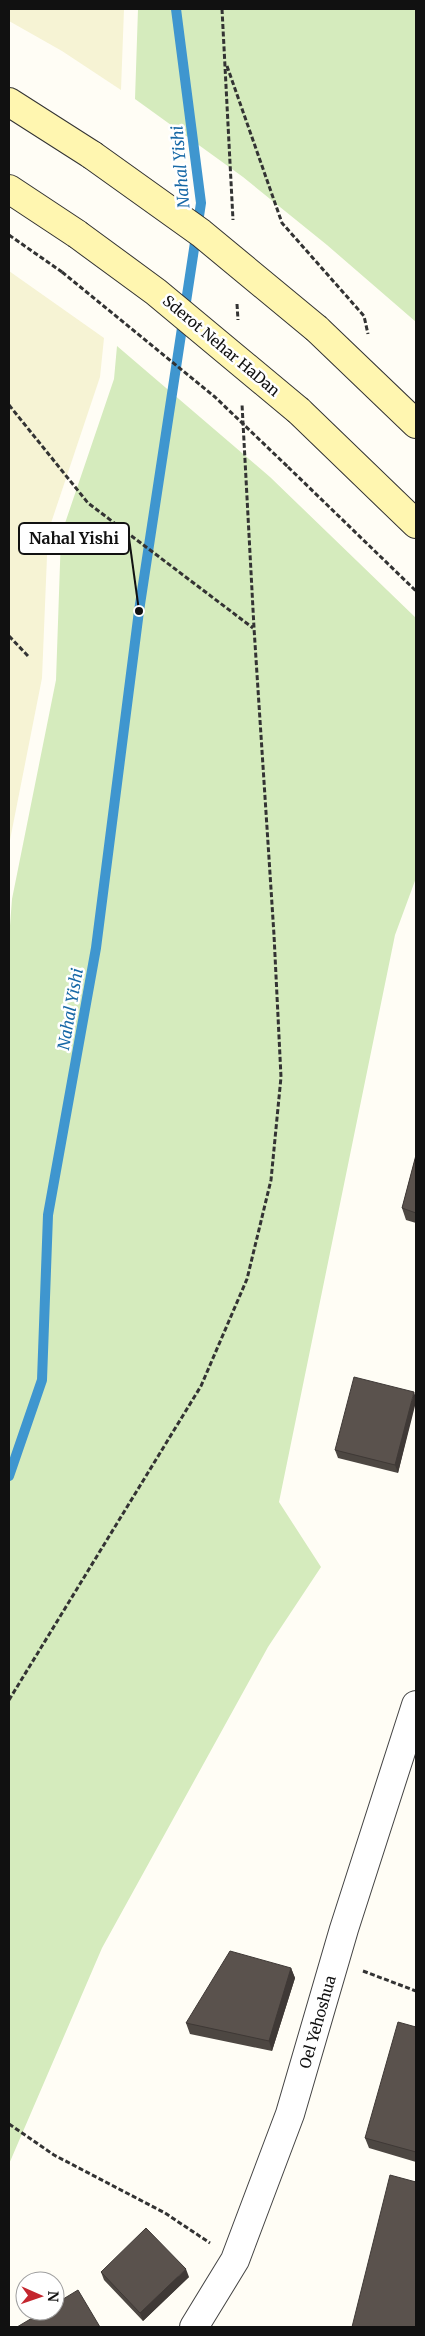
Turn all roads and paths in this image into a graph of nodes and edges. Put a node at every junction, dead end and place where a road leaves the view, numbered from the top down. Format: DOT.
graph roads {
  1 [pos="222,9"];
  2 [pos="225,60"];
  3 [pos="9,102"];
  4 [pos="9,189"];
  5 [pos="234,229"];
  6 [pos="9,234"];
  7 [pos="237,298"];
  8 [pos="238,328"];
  9 [pos="368,335"];
  10 [pos="242,397"];
  11 [pos="9,405"];
  12 [pos="416,424"];
  13 [pos="416,524"];
  14 [pos="416,591"];
  15 [pos="254,628"];
  16 [pos="9,636"];
  17 [pos="28,656"];
  18 [pos="9,1700"];
  19 [pos="416,1705"];
  20 [pos="335,1961"];
  21 [pos="416,1991"];
  22 [pos="9,2124"];
  23 [pos="235,2260"];
  24 [pos="194,2327"];
  1 -- 2 [label="path"];
  2 -- 5 [label="path"];
  2 -- 9 [label="path"];
  3 -- 12 [label="main road, bridge"];
  4 -- 13 [label="main road, Sderot Nehar HaDan, bridge"];
  6 -- 14 [label="path, bridge"];
  7 -- 8 [label="path"];
  10 -- 15 [label="path"];
  11 -- 15 [label="path"];
  15 -- 18 [label="path"];
  16 -- 17 [label="path"];
  19 -- 20 [label="street, Oel Yehoshua"];
  20 -- 21 [label="path"];
  20 -- 23 [label="street, Oel Yehoshua"];
  22 -- 23 [label="path"];
  23 -- 24 [label="street, Oel Yehoshua"];
}
